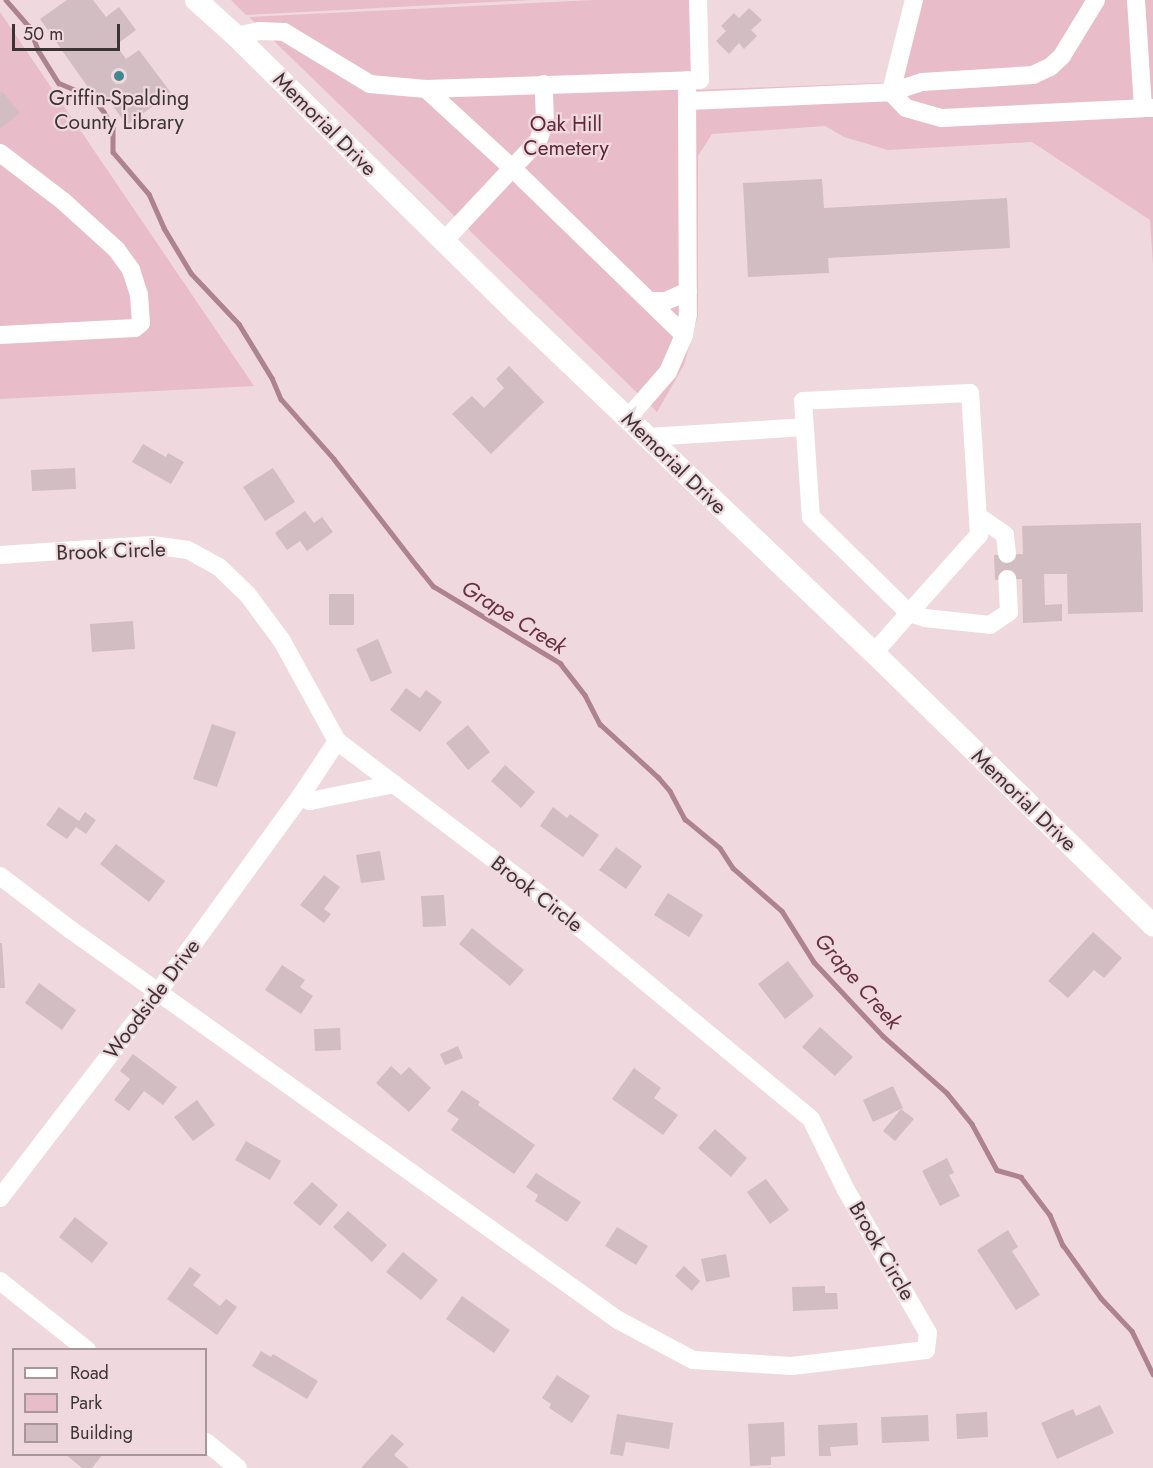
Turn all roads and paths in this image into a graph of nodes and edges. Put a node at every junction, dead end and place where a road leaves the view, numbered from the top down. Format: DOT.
graph roads {
  1 [pos="196,0"];
  2 [pos="698,0"];
  3 [pos="914,0"];
  4 [pos="1096,0"];
  5 [pos="1136,0"];
  6 [pos="236,36"];
  7 [pos="687,80"];
  8 [pos="544,84"];
  9 [pos="426,89"];
  10 [pos="891,92"];
  11 [pos="688,101"];
  12 [pos="1148,108"];
  13 [pos="0,153"];
  14 [pos="513,168"];
  15 [pos="444,242"];
  16 [pos="688,291"];
  17 [pos="649,301"];
  18 [pos="0,335"];
  19 [pos="684,335"];
  20 [pos="628,418"];
  21 [pos="805,427"];
  22 [pos="648,436"];
  23 [pos="978,516"];
  24 [pos="1007,554"];
  25 [pos="0,555"];
  26 [pos="1007,579"];
  27 [pos="909,612"];
  28 [pos="874,653"];
  29 [pos="337,741"];
  30 [pos="394,784"];
  31 [pos="300,797"];
  32 [pos="0,876"];
  33 [pos="1153,925"];
  34 [pos="159,991"];
  35 [pos="0,1198"];
  36 [pos="0,1281"];
  37 [pos="84,1348"];
  38 [pos="207,1443"];
  39 [pos="238,1468"];
  1 -- 6 [label="main road, Memorial Drive"];
  2 -- 7 [label="street"];
  3 -- 10 [label="street"];
  4 -- 10 [label="street"];
  5 -- 12 [label="street"];
  6 -- 9 [label="street"];
  6 -- 15 [label="main road, Memorial Drive"];
  7 -- 8 [label="street"];
  7 -- 11 [label="street"];
  8 -- 9 [label="street"];
  8 -- 14 [label="street"];
  9 -- 14 [label="street"];
  10 -- 11 [label="street"];
  10 -- 12 [label="street"];
  11 -- 16 [label="street"];
  13 -- 18 [label="street"];
  14 -- 15 [label="street"];
  14 -- 17 [label="street"];
  15 -- 20 [label="main road, Memorial Drive"];
  16 -- 17 [label="street"];
  16 -- 19 [label="street"];
  17 -- 19 [label="street"];
  19 -- 20 [label="street"];
  20 -- 22 [label="main road, Memorial Drive"];
  21 -- 22 [label="street"];
  21 -- 23 [label="street"];
  21 -- 27 [label="street"];
  22 -- 28 [label="main road, Memorial Drive"];
  23 -- 24 [label="street"];
  23 -- 27 [label="street"];
  25 -- 29 [label="street, Brook Circle"];
  26 -- 27 [label="street"];
  27 -- 28 [label="street"];
  28 -- 33 [label="main road, Memorial Drive"];
  29 -- 30 [label="street, Brook Circle"];
  29 -- 31 [label="street, Woodside Drive"];
  30 -- 31 [label="street"];
  30 -- 34 [label="street, Brook Circle"];
  31 -- 34 [label="street, Woodside Drive"];
  32 -- 34 [label="street, Brook Circle"];
  34 -- 35 [label="street, Woodside Drive"];
  36 -- 37 [label="street"];
  38 -- 39 [label="street"];
}
